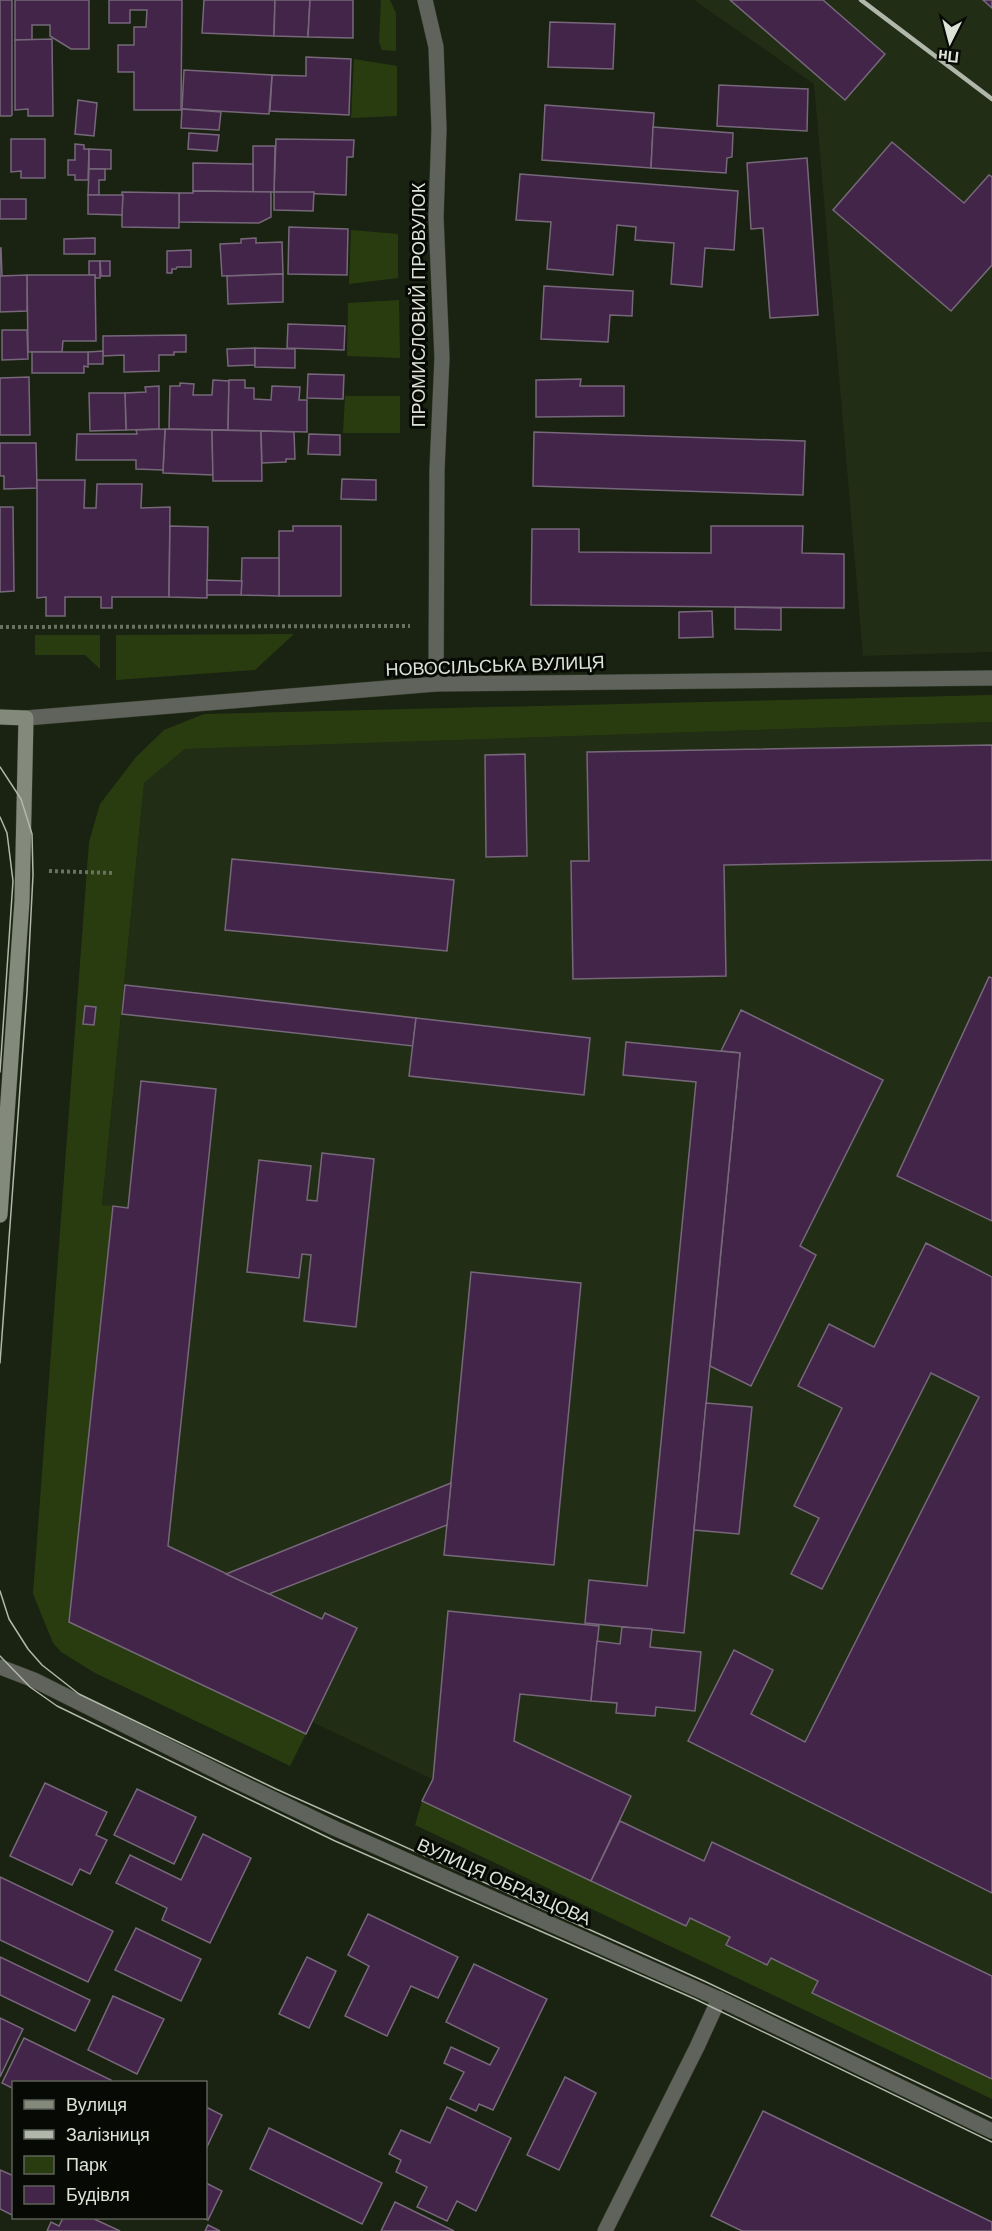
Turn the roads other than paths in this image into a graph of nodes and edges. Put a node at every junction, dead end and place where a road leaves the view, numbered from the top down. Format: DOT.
graph roads {
  1 [pos="425,0"];
  2 [pos="992,678"];
  3 [pos="435,684"];
  4 [pos="0,717"];
  5 [pos="26,718"];
  6 [pos="0,1215"];
  7 [pos="0,1667"];
  8 [pos="719,1999"];
  9 [pos="992,2132"];
  10 [pos="604,2231"];
  1 -- 3 [label="street, ПРОМИСЛОВИЙ ПРОВУЛОК"];
  2 -- 3 [label="street, НОВОСІЛЬСЬКА ВУЛИЦЯ"];
  3 -- 5 [label="street, НОВОСІЛЬСЬКА ВУЛИЦЯ"];
  4 -- 5 [label="street, НОВОСІЛЬСЬКА ВУЛИЦЯ"];
  5 -- 6 [label="street"];
  7 -- 8 [label="street, ВУЛИЦЯ ОБРАЗЦОВА"];
  8 -- 9 [label="street, ВУЛИЦЯ ОБРАЗЦОВА"];
  8 -- 10 [label="street"];
}
